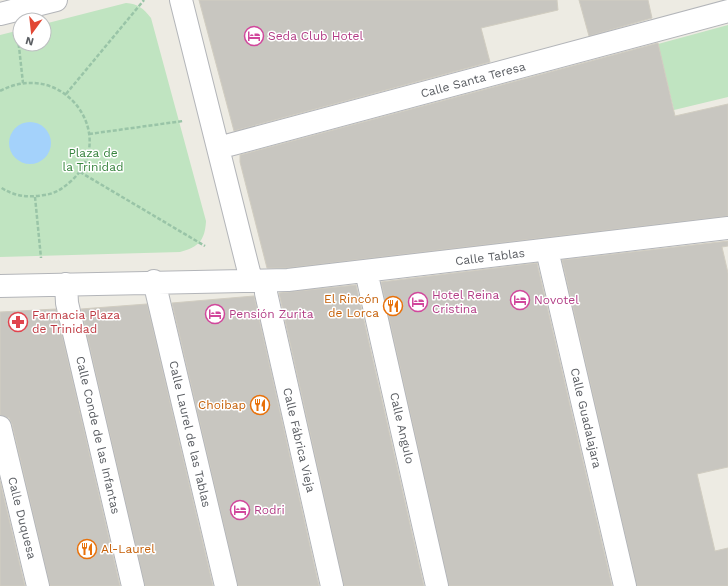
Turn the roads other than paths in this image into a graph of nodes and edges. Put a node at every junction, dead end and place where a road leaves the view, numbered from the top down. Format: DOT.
graph roads {
  1 [pos="56,0"];
  2 [pos="181,0"];
  3 [pos="728,11"];
  4 [pos="8,12"];
  5 [pos="218,148"];
  6 [pos="728,228"];
  7 [pos="546,250"];
  8 [pos="366,271"];
  9 [pos="154,281"];
  10 [pos="66,284"];
  11 [pos="0,286"];
  12 [pos="258,286"];
  13 [pos="0,428"];
  14 [pos="38,586"];
  15 [pos="133,586"];
  16 [pos="226,586"];
  17 [pos="332,586"];
  18 [pos="437,586"];
  19 [pos="625,586"];
  1 -- 4 [label="street"];
  2 -- 5 [label="street"];
  3 -- 5 [label="street, Calle Santa Teresa"];
  5 -- 12 [label="street"];
  6 -- 7 [label="street, Calle Tablas"];
  7 -- 8 [label="street, Calle Tablas"];
  7 -- 19 [label="street, Calle Guadalajara"];
  8 -- 12 [label="street, Calle Tablas"];
  8 -- 18 [label="street, Calle Angulo"];
  9 -- 10 [label="street"];
  9 -- 12 [label="street"];
  9 -- 16 [label="street, Calle Laurel de las Tablas"];
  10 -- 11 [label="street"];
  10 -- 15 [label="street, Calle Conde de las Infantas"];
  12 -- 17 [label="street, Calle Fábrica Vieja"];
  13 -- 14 [label="street, Calle Duquesa"];
}
